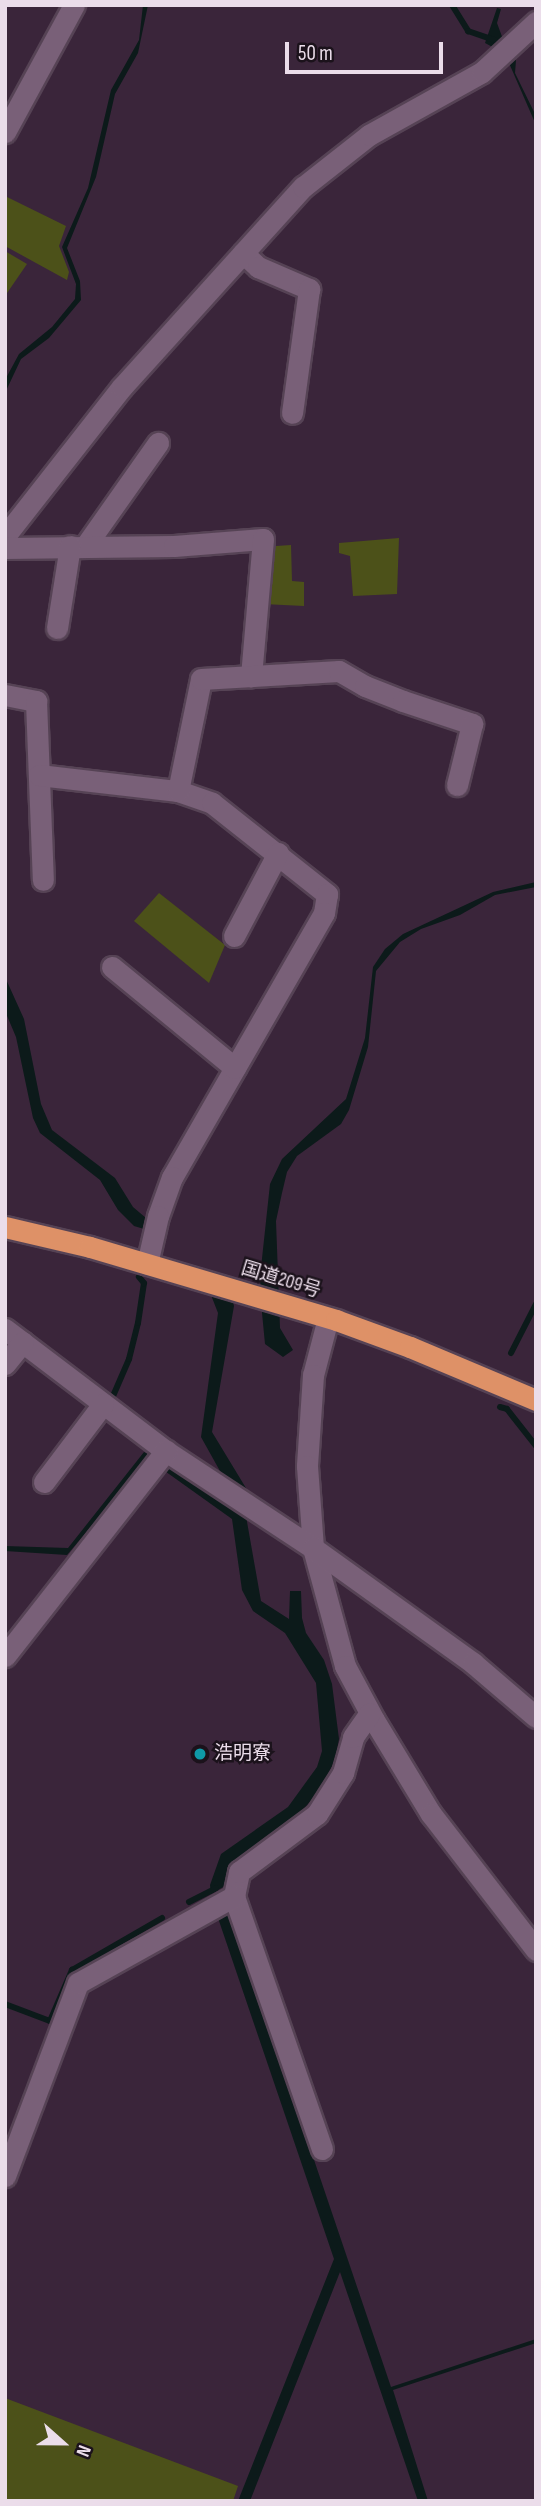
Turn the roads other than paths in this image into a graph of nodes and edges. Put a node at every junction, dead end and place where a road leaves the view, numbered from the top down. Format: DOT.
graph roads {
  1 [pos="74,5"];
  2 [pos="536,22"];
  3 [pos="5,132"];
  4 [pos="243,253"];
  5 [pos="292,413"];
  6 [pos="158,443"];
  7 [pos="5,536"];
  8 [pos="78,545"];
  9 [pos="5,548"];
  10 [pos="57,628"];
  11 [pos="251,676"];
  12 [pos="5,695"];
  13 [pos="39,775"];
  14 [pos="457,785"];
  15 [pos="178,791"];
  16 [pos="278,853"];
  17 [pos="43,880"];
  18 [pos="234,936"];
  19 [pos="112,967"];
  20 [pos="234,1068"];
  21 [pos="5,1227"];
  22 [pos="147,1264"];
  23 [pos="328,1318"];
  24 [pos="5,1329"];
  25 [pos="23,1342"];
  26 [pos="5,1364"];
  27 [pos="536,1400"];
  28 [pos="103,1404"];
  29 [pos="166,1451"];
  30 [pos="44,1482"];
  31 [pos="313,1548"];
  32 [pos="5,1656"];
  33 [pos="370,1713"];
  34 [pos="536,1717"];
  35 [pos="234,1896"];
  36 [pos="536,1951"];
  37 [pos="322,2149"];
  38 [pos="5,2176"];
  1 -- 3 [label="street"];
  2 -- 4 [label="street"];
  4 -- 5 [label="street"];
  4 -- 7 [label="street"];
  6 -- 8 [label="street"];
  8 -- 9 [label="street"];
  8 -- 10 [label="street"];
  8 -- 11 [label="street"];
  11 -- 14 [label="street"];
  11 -- 15 [label="street"];
  12 -- 13 [label="street"];
  13 -- 15 [label="street"];
  13 -- 17 [label="street"];
  15 -- 16 [label="street"];
  16 -- 18 [label="street"];
  16 -- 20 [label="street"];
  19 -- 20 [label="street"];
  20 -- 22 [label="street"];
  21 -- 22 [label="highway, 国道209号"];
  22 -- 23 [label="highway, 国道209号"];
  23 -- 27 [label="highway, 国道209号"];
  23 -- 31 [label="street"];
  24 -- 25 [label="street"];
  25 -- 26 [label="street"];
  25 -- 28 [label="street"];
  28 -- 29 [label="street"];
  28 -- 30 [label="street"];
  29 -- 31 [label="street"];
  29 -- 32 [label="street"];
  31 -- 33 [label="street"];
  31 -- 34 [label="street"];
  33 -- 35 [label="street"];
  33 -- 36 [label="street"];
  35 -- 37 [label="street"];
  35 -- 38 [label="street"];
}
